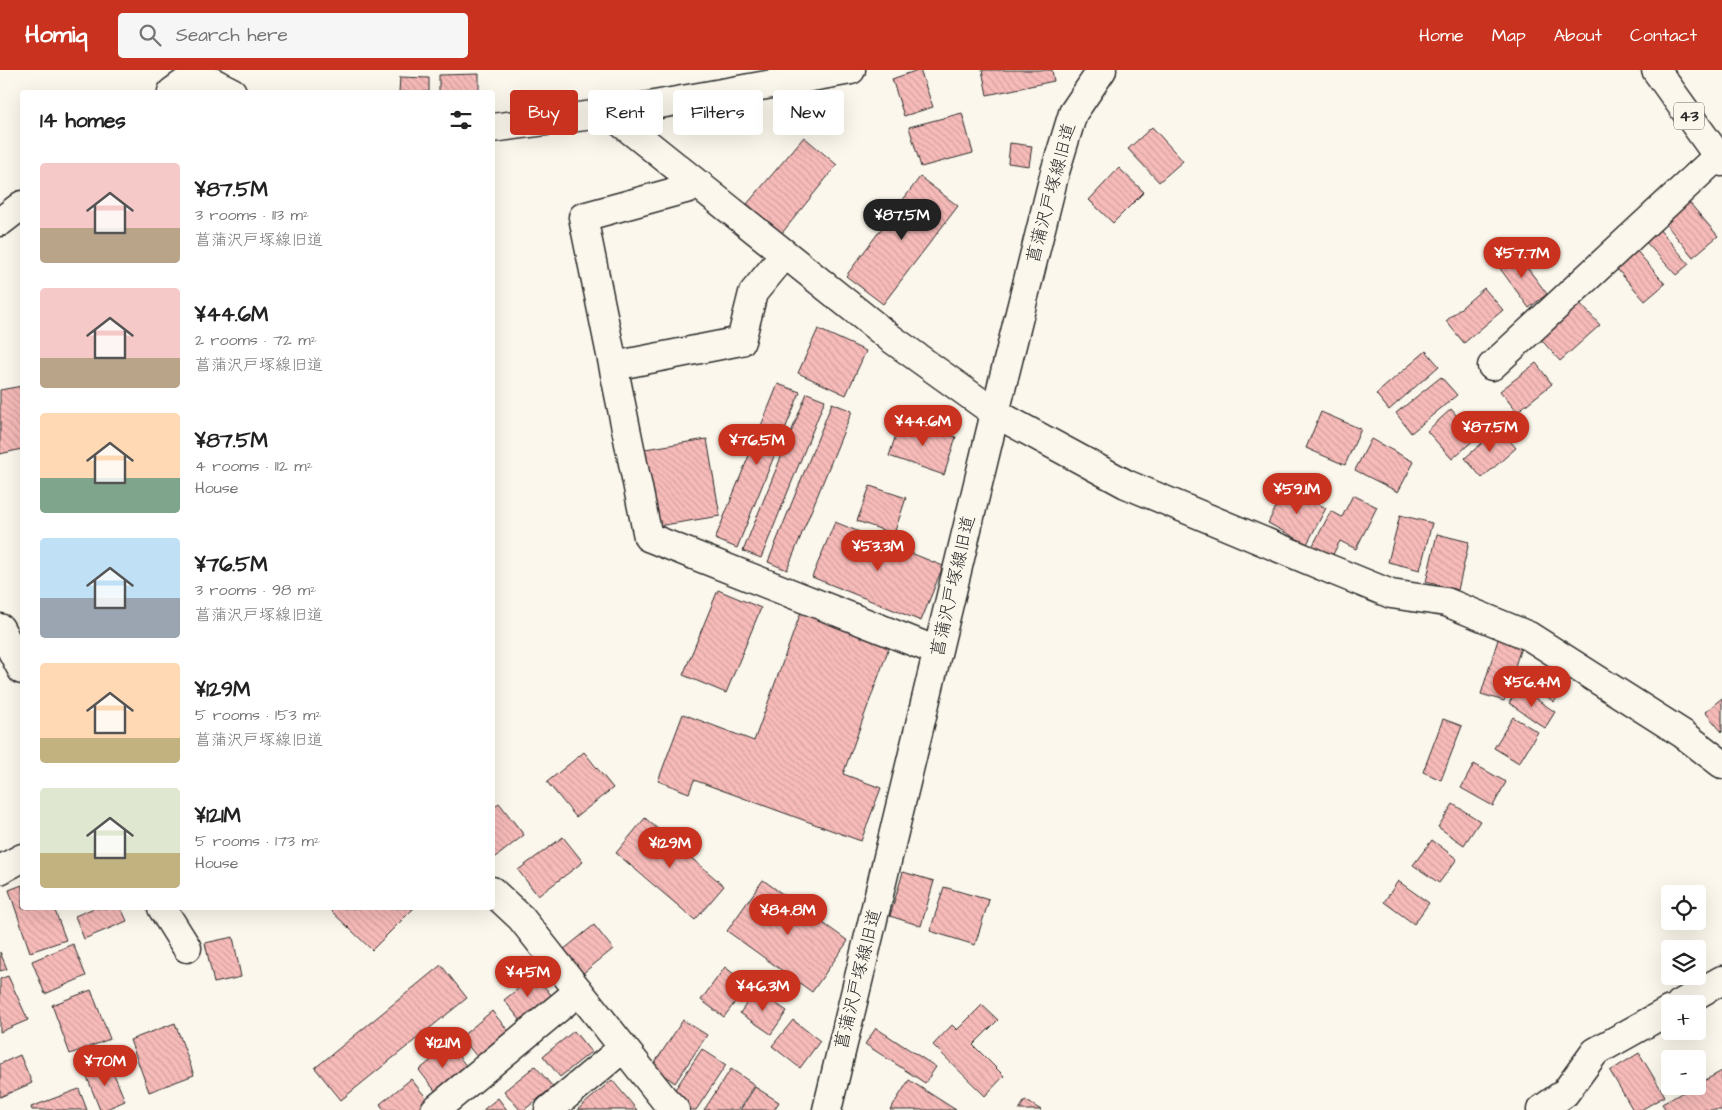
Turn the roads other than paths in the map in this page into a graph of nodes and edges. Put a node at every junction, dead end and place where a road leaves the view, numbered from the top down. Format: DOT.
graph roads {
  1 [pos="851,70"];
  2 [pos="1102,70"];
  3 [pos="1656,70"];
  4 [pos="195,72"];
  5 [pos="174,90"];
  6 [pos="228,90"];
  7 [pos="663,104"];
  8 [pos="588,117"];
  9 [pos="495,128"];
  10 [pos="636,135"];
  11 [pos="1720,159"];
  12 [pos="700,185"];
  13 [pos="20,207"];
  14 [pos="0,222"];
  15 [pos="786,254"];
  16 [pos="614,366"];
  17 [pos="1492,366"];
  18 [pos="994,413"];
  19 [pos="0,628"];
  20 [pos="937,651"];
  21 [pos="20,666"];
  22 [pos="1722,764"];
  23 [pos="20,859"];
  24 [pos="0,870"];
  25 [pos="495,894"];
  26 [pos="163,910"];
  27 [pos="187,948"];
  28 [pos="1722,980"];
  29 [pos="579,991"];
  30 [pos="1696,995"];
  31 [pos="1661,1015"];
  32 [pos="624,1048"];
  33 [pos="435,1110"];
  34 [pos="550,1110"];
  35 [pos="675,1110"];
  36 [pos="827,1110"];
  37 [pos="1541,1110"];
  1 -- 7 [label="street"];
  2 -- 18 [label="street, 菖蒲沢戸塚線旧道"];
  3 -- 11 [label="street, 43"];
  4 -- 5 [label="street"];
  4 -- 6 [label="street"];
  8 -- 9 [label="street"];
  10 -- 12 [label="street"];
  11 -- 17 [label="street"];
  12 -- 15 [label="street"];
  12 -- 16 [label="street"];
  13 -- 14 [label="street"];
  15 -- 16 [label="street"];
  15 -- 18 [label="street"];
  16 -- 20 [label="street"];
  18 -- 20 [label="street, 菖蒲沢戸塚線旧道"];
  18 -- 22 [label="street"];
  19 -- 21 [label="street"];
  20 -- 36 [label="street, 菖蒲沢戸塚線旧道"];
  23 -- 24 [label="street"];
  25 -- 29 [label="street"];
  26 -- 27 [label="street"];
  28 -- 30 [label="street"];
  29 -- 32 [label="street"];
  29 -- 33 [label="street"];
  31 -- 37 [label="street"];
  32 -- 34 [label="street"];
  32 -- 35 [label="street"];
}
